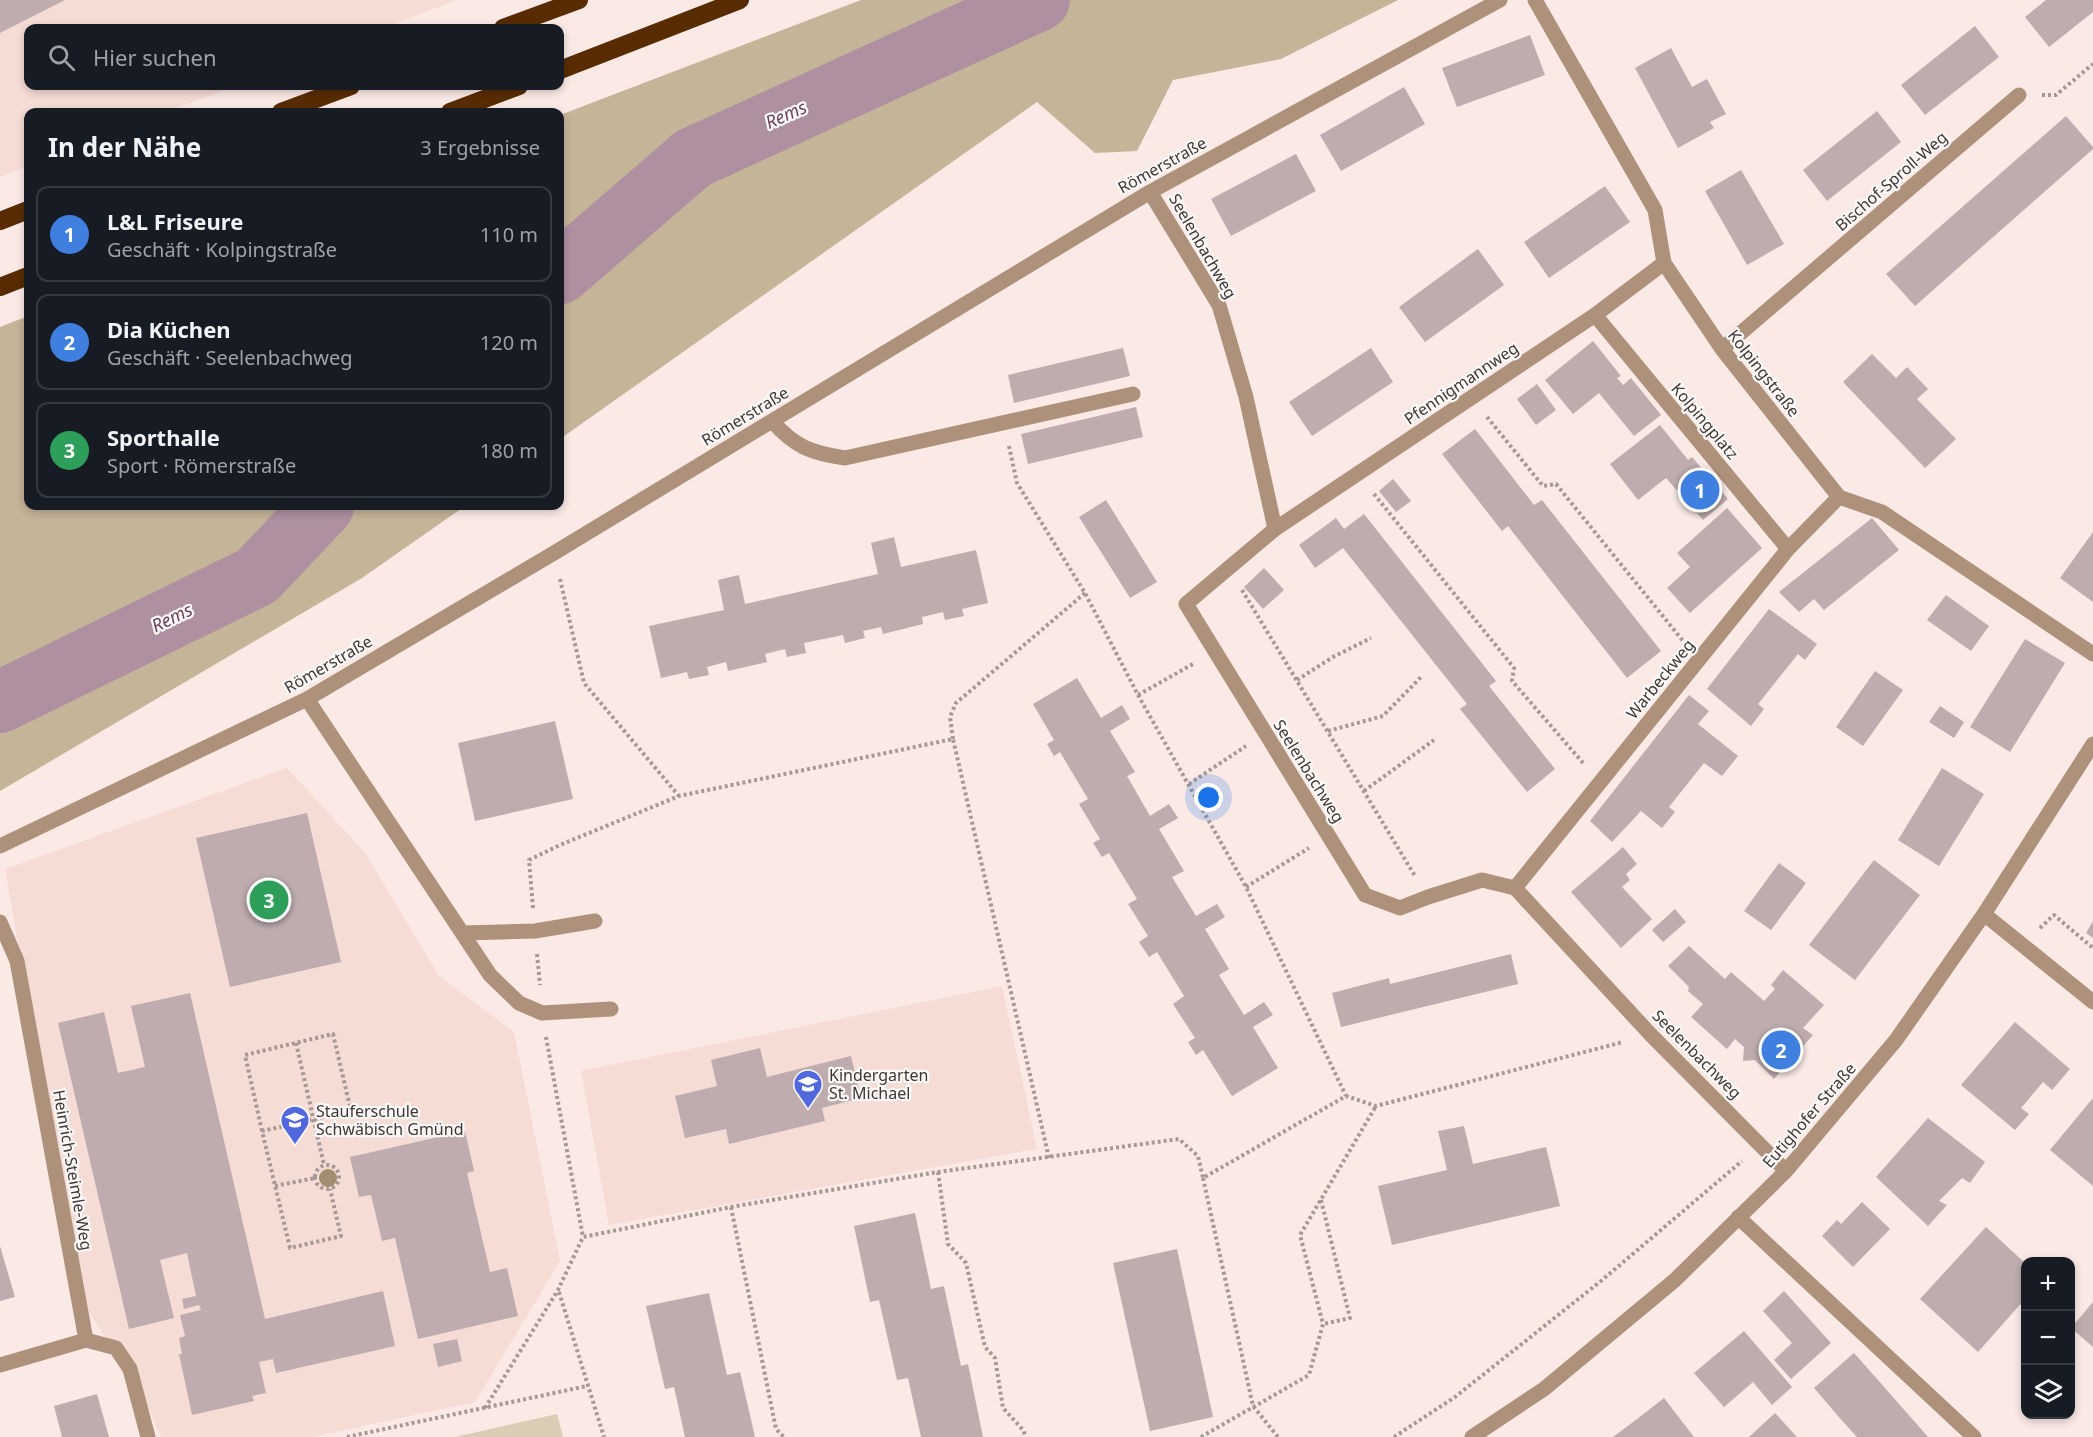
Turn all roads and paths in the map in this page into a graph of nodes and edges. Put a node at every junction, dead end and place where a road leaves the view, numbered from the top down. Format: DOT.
graph roads {
  1 [pos="579,0"];
  2 [pos="740,0"];
  3 [pos="1500,0"];
  4 [pos="1535,0"];
  5 [pos="514,24"];
  6 [pos="2093,64"];
  7 [pos="564,68"];
  8 [pos="340,90"];
  9 [pos="508,90"];
  10 [pos="2019,95"];
  11 [pos="292,108"];
  12 [pos="461,108"];
  13 [pos="1150,192"];
  14 [pos="24,212"];
  15 [pos="0,221"];
  16 [pos="1664,263"];
  17 [pos="24,277"];
  18 [pos="0,286"];
  19 [pos="1595,315"];
  20 [pos="1722,349"];
  21 [pos="1133,394"];
  22 [pos="1471,398"];
  23 [pos="772,421"];
  24 [pos="1004,422"];
  25 [pos="1358,474"];
  26 [pos="1839,497"];
  27 [pos="1275,530"];
  28 [pos="1788,549"];
  29 [pos="554,553"];
  30 [pos="1230,568"];
  31 [pos="1085,593"];
  32 [pos="1371,638"];
  33 [pos="1215,652"];
  34 [pos="2093,654"];
  35 [pos="1699,660"];
  36 [pos="1421,677"];
  37 [pos="1297,680"];
  38 [pos="1138,694"];
  39 [pos="307,699"];
  40 [pos="1328,731"];
  41 [pos="1265,733"];
  42 [pos="952,739"];
  43 [pos="1434,740"];
  44 [pos="2093,744"];
  45 [pos="1600,782"];
  46 [pos="1189,784"];
  47 [pos="1364,791"];
  48 [pos="679,796"];
  49 [pos="1328,836"];
  50 [pos="0,846"];
  51 [pos="1246,887"];
  52 [pos="1515,888"];
  53 [pos="1428,897"];
  54 [pos="1984,914"];
  55 [pos="2054,915"];
  56 [pos="595,921"];
  57 [pos="0,922"];
  58 [pos="535,931"];
  59 [pos="462,933"];
  60 [pos="2093,948"];
  61 [pos="2093,1002"];
  62 [pos="611,1009"];
  63 [pos="542,1013"];
  64 [pos="1651,1035"];
  65 [pos="296,1043"];
  66 [pos="1346,1096"];
  67 [pos="1376,1106"];
  68 [pos="314,1119"];
  69 [pos="262,1131"];
  70 [pos="1761,1145"];
  71 [pos="1049,1158"];
  72 [pos="324,1165"];
  73 [pos="1786,1171"];
  74 [pos="938,1172"];
  75 [pos="315,1178"];
  76 [pos="1203,1179"];
  77 [pos="275,1186"];
  78 [pos="330,1189"];
  79 [pos="1321,1199"];
  80 [pos="731,1207"];
  81 [pos="1738,1217"];
  82 [pos="583,1237"];
  83 [pos="558,1290"];
  84 [pos="1323,1324"];
  85 [pos="86,1340"];
  86 [pos="0,1365"];
  87 [pos="587,1386"];
  88 [pos="1253,1406"];
  89 [pos="485,1408"];
  90 [pos="148,1437"];
  91 [pos="347,1437"];
  92 [pos="604,1437"];
  93 [pos="784,1437"];
  94 [pos="1025,1437"];
  95 [pos="1201,1437"];
  96 [pos="1278,1437"];
  97 [pos="1394,1437"];
  98 [pos="1472,1437"];
  99 [pos="1974,1437"];
  1 -- 5 [label="highway"];
  2 -- 7 [label="highway"];
  3 -- 13 [label="street, Römerstraße"];
  4 -- 16 [label="street, Kolpingstraße"];
  6 -- 10 [label="path"];
  8 -- 11 [label="highway"];
  9 -- 12 [label="highway"];
  10 -- 20 [label="street, Bischof-Sproll-Weg"];
  13 -- 23 [label="street, Römerstraße"];
  13 -- 27 [label="street, Seelenbachweg"];
  14 -- 15 [label="highway"];
  16 -- 19 [label="street, Pfennigmannweg"];
  16 -- 20 [label="street, Kolpingstraße"];
  17 -- 18 [label="highway"];
  19 -- 22 [label="street, Pfennigmannweg"];
  19 -- 28 [label="street, Kolpingplatz"];
  20 -- 26 [label="street, Kolpingstraße"];
  21 -- 24 [label="street"];
  22 -- 25 [label="street, Pfennigmannweg"];
  22 -- 35 [label="path"];
  23 -- 24 [label="street"];
  23 -- 29 [label="street, Römerstraße"];
  24 -- 31 [label="path"];
  25 -- 27 [label="street, Pfennigmannweg"];
  25 -- 45 [label="path"];
  26 -- 28 [label="street, Warbeckweg"];
  26 -- 34 [label="street"];
  27 -- 30 [label="street, Seelenbachweg"];
  28 -- 35 [label="street, Warbeckweg"];
  29 -- 39 [label="street, Römerstraße"];
  29 -- 48 [label="path"];
  30 -- 33 [label="street, Seelenbachweg"];
  30 -- 37 [label="path"];
  31 -- 38 [label="path"];
  31 -- 42 [label="path"];
  32 -- 37 [label="path"];
  33 -- 38 [label="path"];
  33 -- 41 [label="street, Seelenbachweg"];
  35 -- 45 [label="street, Warbeckweg"];
  36 -- 40 [label="path"];
  37 -- 40 [label="path"];
  38 -- 46 [label="path"];
  39 -- 50 [label="street, Römerstraße"];
  39 -- 59 [label="street"];
  40 -- 47 [label="path"];
  41 -- 46 [label="path"];
  41 -- 49 [label="street, Seelenbachweg"];
  42 -- 48 [label="path"];
  42 -- 71 [label="path"];
  43 -- 47 [label="path"];
  44 -- 54 [label="street, Eutighofer Straße"];
  45 -- 52 [label="street, Warbeckweg"];
  46 -- 51 [label="path"];
  47 -- 53 [label="path"];
  48 -- 58 [label="path"];
  49 -- 51 [label="path"];
  49 -- 53 [label="street, Seelenbachweg"];
  51 -- 66 [label="path"];
  52 -- 53 [label="street, Seelenbachweg"];
  52 -- 64 [label="street, Seelenbachweg"];
  54 -- 61 [label="street"];
  54 -- 73 [label="street, Eutighofer Straße"];
  55 -- 60 [label="path"];
  56 -- 58 [label="street"];
  57 -- 85 [label="street, Heinrich-Steimle-Weg"];
  58 -- 59 [label="street"];
  58 -- 63 [label="path"];
  59 -- 63 [label="street"];
  62 -- 63 [label="street"];
  63 -- 82 [label="path"];
  64 -- 67 [label="path"];
  64 -- 70 [label="street, Seelenbachweg"];
  65 -- 68 [label="path"];
  65 -- 68 [label="path"];
  65 -- 69 [label="path"];
  66 -- 67 [label="path"];
  66 -- 76 [label="path"];
  67 -- 79 [label="path"];
  68 -- 69 [label="path"];
  68 -- 72 [label="path"];
  69 -- 77 [label="path"];
  70 -- 73 [label="street, Seelenbachweg"];
  70 -- 97 [label="path"];
  71 -- 74 [label="path"];
  71 -- 76 [label="path"];
  72 -- 75 [label="path"];
  72 -- 78 [label="path"];
  73 -- 81 [label="street, Eutighofer Straße"];
  74 -- 80 [label="path"];
  74 -- 94 [label="path"];
  75 -- 77 [label="path"];
  75 -- 78 [label="path"];
  76 -- 88 [label="path"];
  77 -- 78 [label="path"];
  79 -- 84 [label="path"];
  79 -- 84 [label="path"];
  80 -- 82 [label="path"];
  80 -- 93 [label="path"];
  81 -- 98 [label="street, Eutighofer Straße"];
  81 -- 99 [label="street"];
  82 -- 83 [label="path"];
  83 -- 87 [label="path"];
  83 -- 89 [label="path"];
  84 -- 88 [label="path"];
  85 -- 86 [label="street"];
  85 -- 90 [label="street"];
  87 -- 89 [label="path"];
  87 -- 92 [label="path"];
  88 -- 95 [label="path"];
  88 -- 96 [label="path"];
  89 -- 91 [label="path"];
}
